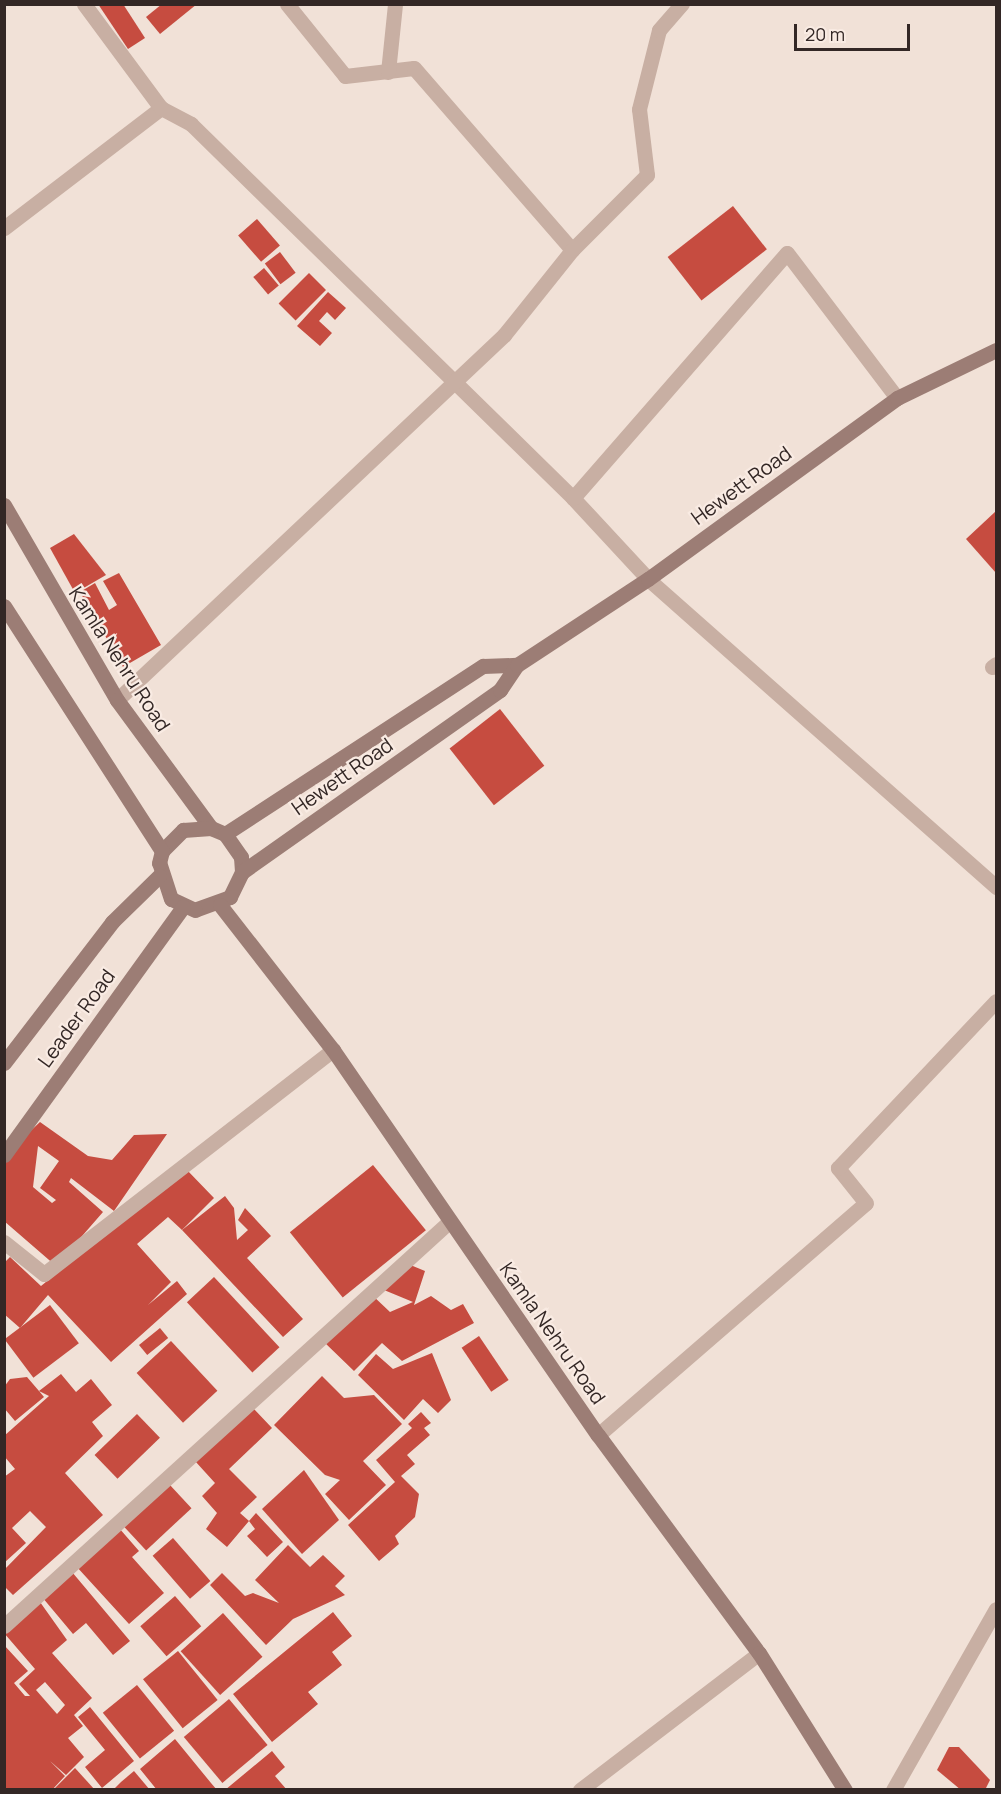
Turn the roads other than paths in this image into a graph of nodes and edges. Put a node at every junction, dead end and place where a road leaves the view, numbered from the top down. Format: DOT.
graph roads {
  1 [pos="84,4"];
  2 [pos="287,4"];
  3 [pos="395,4"];
  4 [pos="682,4"];
  5 [pos="388,72"];
  6 [pos="161,108"];
  7 [pos="4,228"];
  8 [pos="572,250"];
  9 [pos="996,350"];
  10 [pos="454,384"];
  11 [pos="897,398"];
  12 [pos="573,498"];
  13 [pos="4,505"];
  14 [pos="648,579"];
  15 [pos="4,606"];
  16 [pos="516,665"];
  17 [pos="117,700"];
  18 [pos="218,831"];
  19 [pos="162,851"];
  20 [pos="242,872"];
  21 [pos="159,876"];
  22 [pos="996,887"];
  23 [pos="220,905"];
  24 [pos="183,907"];
  25 [pos="996,1001"];
  26 [pos="333,1050"];
  27 [pos="4,1063"];
  28 [pos="4,1155"];
  29 [pos="450,1221"];
  30 [pos="4,1242"];
  31 [pos="598,1435"];
  32 [pos="996,1609"];
  33 [pos="4,1626"];
  34 [pos="759,1653"];
  35 [pos="580,1790"];
  36 [pos="845,1790"];
  37 [pos="893,1790"];
  1 -- 6 [label="street"];
  2 -- 5 [label="street"];
  3 -- 5 [label="street"];
  4 -- 8 [label="street"];
  5 -- 8 [label="street"];
  6 -- 7 [label="street"];
  6 -- 10 [label="street"];
  8 -- 10 [label="street"];
  9 -- 11 [label="main road, Hewett Road"];
  10 -- 12 [label="street"];
  10 -- 17 [label="street"];
  11 -- 12 [label="street"];
  11 -- 14 [label="main road, Hewett Road"];
  12 -- 14 [label="street"];
  13 -- 17 [label="main road, Kamla Nehru Road"];
  14 -- 16 [label="main road, Hewett Road"];
  14 -- 22 [label="street"];
  15 -- 19 [label="main road"];
  16 -- 18 [label="main road, Hewett Road"];
  16 -- 20 [label="main road, Hewett Road"];
  17 -- 18 [label="main road, Kamla Nehru Road"];
  18 -- 19 [label="main road"];
  18 -- 20 [label="main road"];
  19 -- 21 [label="main road"];
  20 -- 23 [label="main road"];
  21 -- 24 [label="main road"];
  21 -- 27 [label="main road, Leader Road"];
  23 -- 24 [label="main road"];
  23 -- 26 [label="main road, Kamla Nehru Road"];
  24 -- 28 [label="main road, Leader Road"];
  25 -- 31 [label="street"];
  26 -- 29 [label="main road, Kamla Nehru Road"];
  26 -- 30 [label="street"];
  29 -- 31 [label="main road, Kamla Nehru Road"];
  29 -- 33 [label="street"];
  31 -- 34 [label="main road, Kamla Nehru Road"];
  32 -- 37 [label="street"];
  34 -- 35 [label="street"];
  34 -- 36 [label="main road, Kamla Nehru Road"];
}
